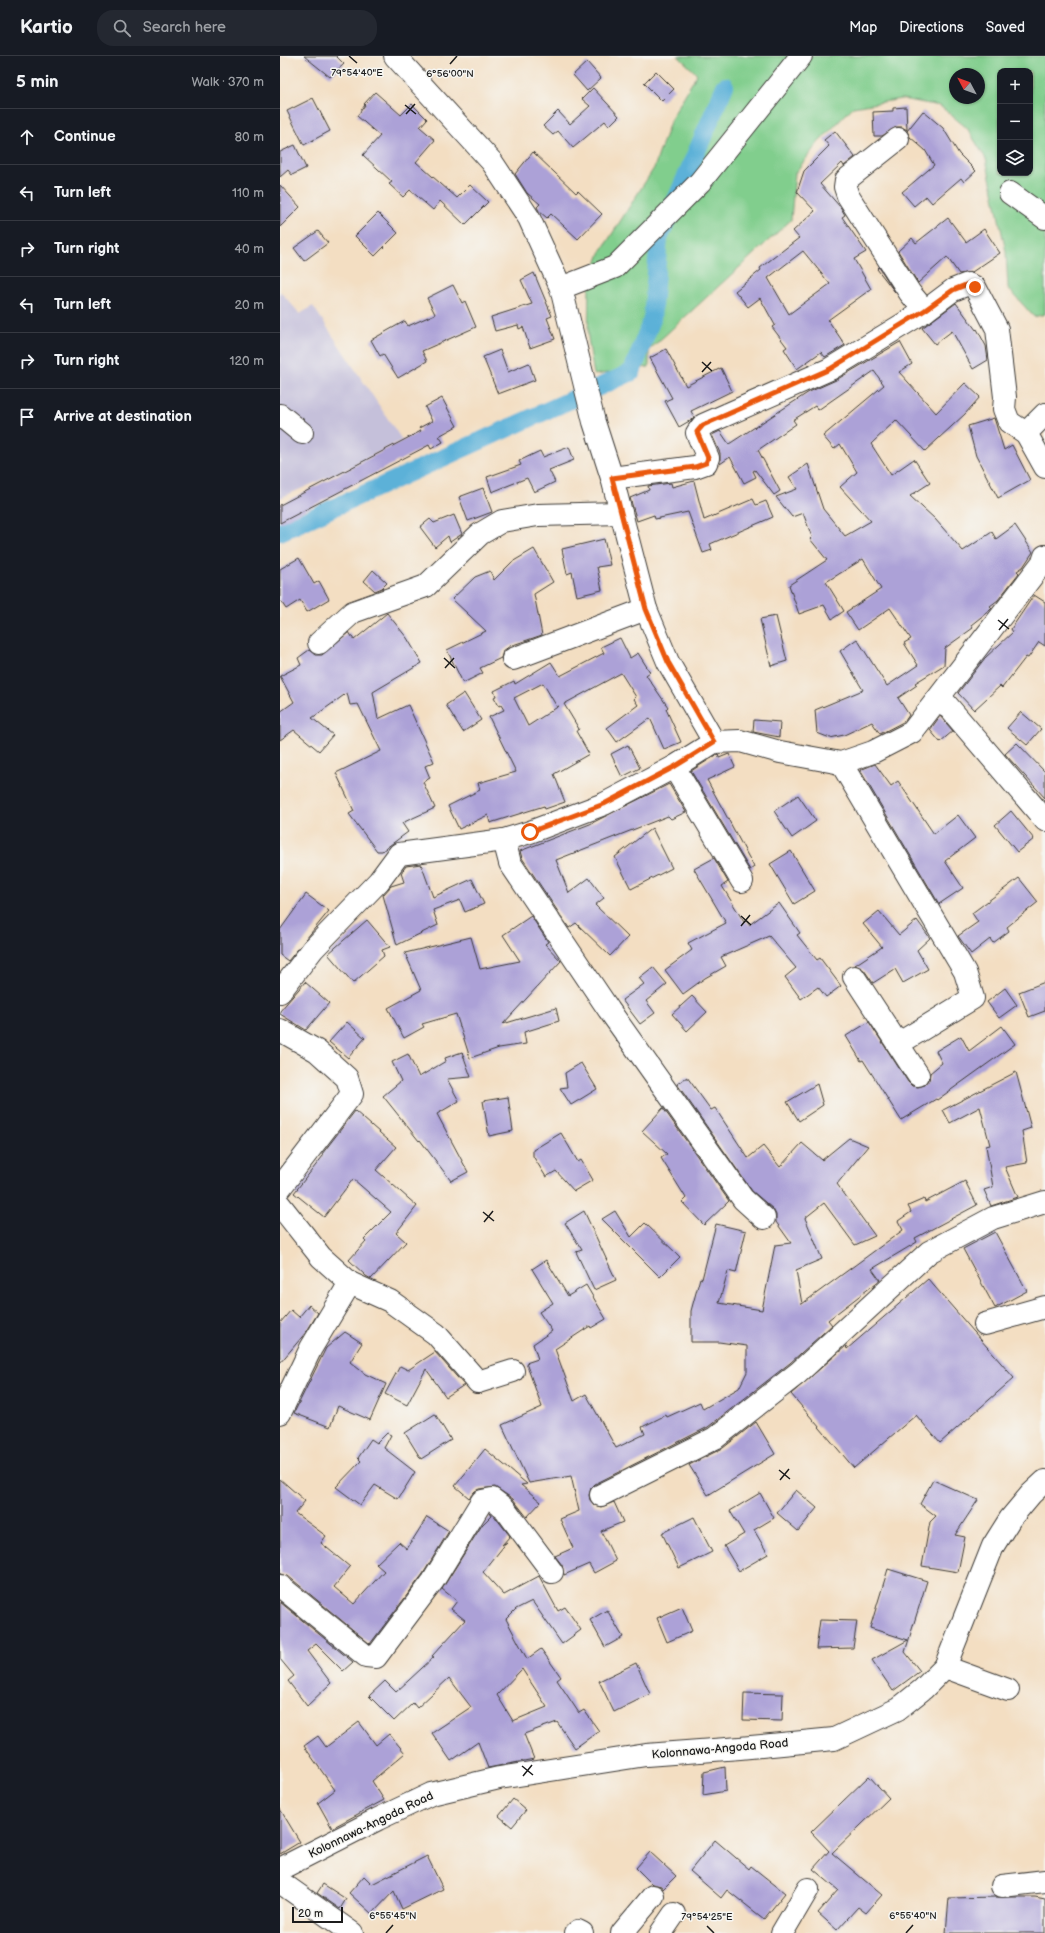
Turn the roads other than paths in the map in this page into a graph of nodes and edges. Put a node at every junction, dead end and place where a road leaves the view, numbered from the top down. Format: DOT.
graph roads {
  1 [pos="395,56"];
  2 [pos="801,56"];
  3 [pos="898,138"];
  4 [pos="1010,193"];
  5 [pos="1045,218"];
  6 [pos="561,288"];
  7 [pos="925,310"];
  8 [pos="1045,414"];
  9 [pos="280,415"];
  10 [pos="302,433"];
  11 [pos="1026,433"];
  12 [pos="1045,467"];
  13 [pos="612,478"];
  14 [pos="620,513"];
  15 [pos="1045,556"];
  16 [pos="646,609"];
  17 [pos="319,643"];
  18 [pos="513,659"];
  19 [pos="940,697"];
  20 [pos="714,742"];
  21 [pos="841,763"];
  22 [pos="674,767"];
  23 [pos="1045,820"];
  24 [pos="504,840"];
  25 [pos="742,880"];
  26 [pos="854,977"];
  27 [pos="280,992"];
  28 [pos="280,1030"];
  29 [pos="898,1044"];
  30 [pos="918,1075"];
  31 [pos="280,1188"];
  32 [pos="1045,1202"];
  33 [pos="280,1205"];
  34 [pos="764,1218"];
  35 [pos="350,1283"];
  36 [pos="1045,1307"];
  37 [pos="985,1324"];
  38 [pos="512,1372"];
  39 [pos="280,1413"];
  40 [pos="1045,1481"];
  41 [pos="601,1495"];
  42 [pos="552,1572"];
  43 [pos="280,1586"];
  44 [pos="945,1666"];
  45 [pos="1008,1690"];
  46 [pos="280,1869"];
  47 [pos="1045,1881"];
  48 [pos="280,1882"];
  49 [pos="1002,1886"];
  50 [pos="808,1889"];
  51 [pos="653,1896"];
  52 [pos="674,1914"];
  53 [pos="352,1933"];
  54 [pos="576,1933"];
  55 [pos="582,1933"];
  56 [pos="622,1933"];
  57 [pos="661,1933"];
  58 [pos="782,1933"];
  1 -- 6 [label="street"];
  2 -- 6 [label="street"];
  3 -- 7 [label="street"];
  4 -- 5 [label="street"];
  6 -- 13 [label="street"];
  7 -- 11 [label="street"];
  7 -- 13 [label="street"];
  8 -- 11 [label="street"];
  9 -- 10 [label="street"];
  11 -- 12 [label="street"];
  13 -- 14 [label="street"];
  14 -- 16 [label="street"];
  14 -- 17 [label="street"];
  15 -- 19 [label="street"];
  16 -- 18 [label="street"];
  16 -- 20 [label="street"];
  19 -- 21 [label="street"];
  19 -- 23 [label="street"];
  20 -- 21 [label="street"];
  20 -- 22 [label="street"];
  21 -- 29 [label="street"];
  22 -- 24 [label="street"];
  22 -- 25 [label="street"];
  24 -- 27 [label="street"];
  24 -- 34 [label="street"];
  26 -- 29 [label="street"];
  28 -- 31 [label="street"];
  29 -- 30 [label="street"];
  32 -- 41 [label="street"];
  33 -- 35 [label="street"];
  35 -- 38 [label="street"];
  35 -- 39 [label="street"];
  36 -- 37 [label="street"];
  40 -- 44 [label="street, Kolonnawa-Angoda Road"];
  42 -- 43 [label="street"];
  44 -- 45 [label="street"];
  44 -- 46 [label="street, Kolonnawa-Angoda Road"];
  47 -- 49 [label="street"];
  48 -- 53 [label="street"];
  50 -- 58 [label="street"];
  51 -- 56 [label="street"];
  52 -- 57 [label="street"];
  54 -- 55 [label="street"];
}
